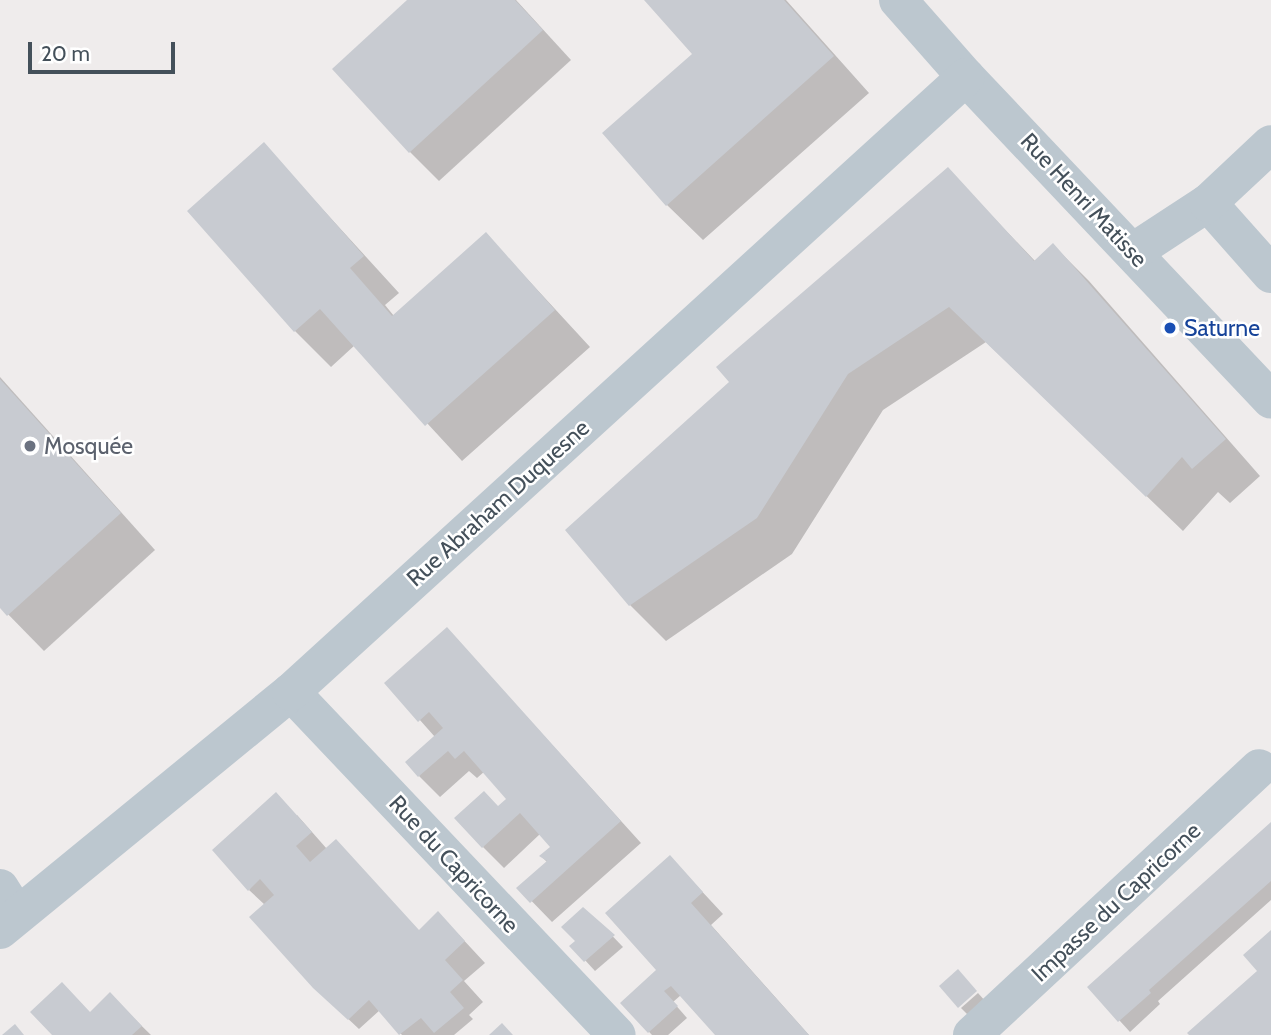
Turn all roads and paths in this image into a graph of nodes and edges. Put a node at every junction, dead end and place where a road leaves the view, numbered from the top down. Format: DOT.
graph roads {
  1 [pos="898,0"];
  2 [pos="966,77"];
  3 [pos="1271,144"];
  4 [pos="1208,203"];
  5 [pos="1133,252"];
  6 [pos="1271,274"];
  7 [pos="1271,399"];
  8 [pos="291,692"];
  9 [pos="1259,768"];
  10 [pos="6,911"];
  11 [pos="617,1035"];
  12 [pos="972,1035"];
  1 -- 2 [label="street, Rue Henri Matisse"];
  2 -- 5 [label="street, Rue Henri Matisse"];
  2 -- 8 [label="street, Rue Abraham Duquesne"];
  3 -- 4 [label="street"];
  4 -- 5 [label="street"];
  4 -- 6 [label="street"];
  5 -- 7 [label="street, Rue Henri Matisse"];
  8 -- 10 [label="street, Rue Abraham Duquesne"];
  8 -- 11 [label="street, Rue du Capricorne"];
  9 -- 12 [label="street, Impasse du Capricorne"];
}
